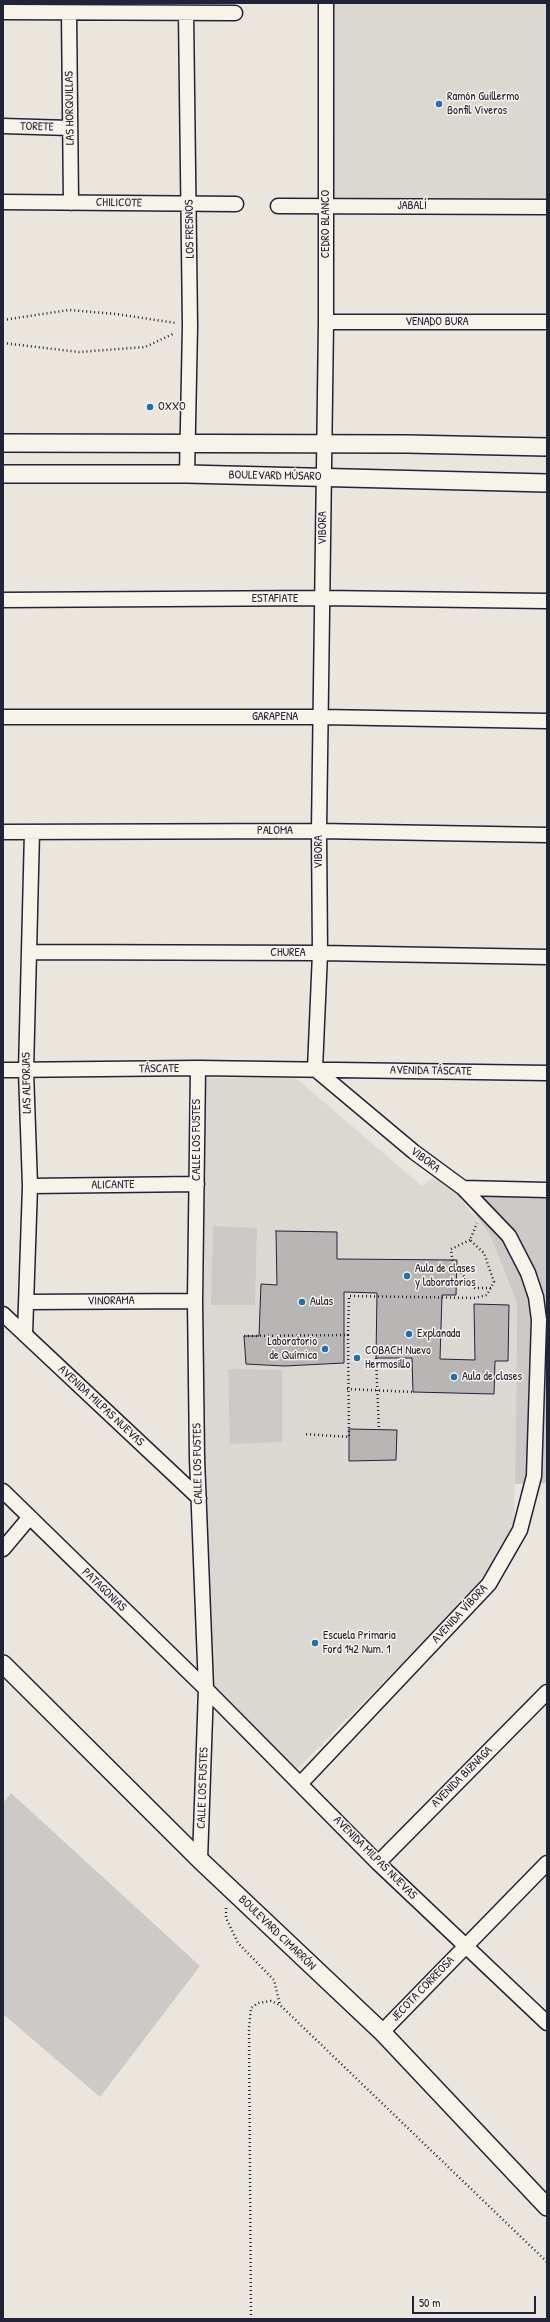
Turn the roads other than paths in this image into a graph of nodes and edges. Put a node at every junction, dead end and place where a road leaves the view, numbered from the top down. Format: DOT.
graph roads {
  1 [pos="326,3"];
  2 [pos="3,12"];
  3 [pos="69,13"];
  4 [pos="186,13"];
  5 [pos="235,13"];
  6 [pos="3,126"];
  7 [pos="70,128"];
  8 [pos="3,202"];
  9 [pos="71,203"];
  10 [pos="189,204"];
  11 [pos="236,204"];
  12 [pos="278,206"];
  13 [pos="326,206"];
  14 [pos="547,207"];
  15 [pos="326,322"];
  16 [pos="547,322"];
  17 [pos="3,443"];
  18 [pos="188,444"];
  19 [pos="324,445"];
  20 [pos="547,447"];
  21 [pos="3,474"];
  22 [pos="187,474"];
  23 [pos="324,477"];
  24 [pos="547,483"];
  25 [pos="323,598"];
  26 [pos="3,600"];
  27 [pos="547,601"];
  28 [pos="3,717"];
  29 [pos="321,717"];
  30 [pos="547,721"];
  31 [pos="319,831"];
  32 [pos="3,832"];
  33 [pos="32,832"];
  34 [pos="547,835"];
  35 [pos="30,952"];
  36 [pos="320,953"];
  37 [pos="547,957"];
  38 [pos="198,1068"];
  39 [pos="314,1069"];
  40 [pos="3,1070"];
  41 [pos="26,1071"];
  42 [pos="547,1073"];
  43 [pos="197,1184"];
  44 [pos="30,1186"];
  45 [pos="462,1188"];
  46 [pos="547,1190"];
  47 [pos="195,1301"];
  48 [pos="27,1302"];
  49 [pos="3,1314"];
  50 [pos="25,1334"];
  51 [pos="540,1476"];
  52 [pos="3,1491"];
  53 [pos="198,1498"];
  54 [pos="29,1518"];
  55 [pos="3,1549"];
  56 [pos="3,1664"];
  57 [pos="206,1689"];
  58 [pos="547,1692"];
  59 [pos="301,1783"];
  60 [pos="200,1860"];
  61 [pos="378,1863"];
  62 [pos="547,1863"];
  63 [pos="465,1947"];
  64 [pos="547,2023"];
  65 [pos="382,2032"];
  66 [pos="547,2207"];
  1 -- 13 [label="street, CEDRO BLANCO"];
  2 -- 3 [label="street"];
  3 -- 4 [label="street"];
  3 -- 7 [label="street, LAS HORQUILLAS"];
  4 -- 5 [label="street"];
  4 -- 10 [label="street, LOS FRESNOS"];
  6 -- 7 [label="street, TORETE"];
  7 -- 9 [label="street, LAS HORQUILLAS"];
  8 -- 9 [label="street, CHILICOTE"];
  9 -- 10 [label="street, CHILICOTE"];
  10 -- 11 [label="street, CHILICOTE"];
  10 -- 18 [label="street, LOS FRESNOS"];
  12 -- 13 [label="street, JABALÍ"];
  13 -- 14 [label="street, JABALÍ"];
  13 -- 15 [label="street, CEDRO BLANCO"];
  15 -- 16 [label="street, VENADO BURA"];
  15 -- 19 [label="street, CEDRO BLANCO"];
  17 -- 18 [label="street"];
  18 -- 19 [label="street"];
  18 -- 22 [label="street, LOS FRESNOS"];
  19 -- 20 [label="street"];
  19 -- 23 [label="street, VIBORA"];
  21 -- 22 [label="street, BOULEVARD MÚSARO"];
  22 -- 23 [label="street, BOULEVARD MÚSARO"];
  23 -- 24 [label="street, BOULEVARD MÚSARO"];
  23 -- 25 [label="street, VIBORA"];
  25 -- 26 [label="street, ESTAFIATE"];
  25 -- 27 [label="street, ESTAFIATE"];
  25 -- 29 [label="street, VIBORA"];
  28 -- 29 [label="street, GARAPENA"];
  29 -- 30 [label="street, GARAPENA"];
  29 -- 31 [label="street, VIBORA"];
  31 -- 33 [label="street, PALOMA"];
  31 -- 34 [label="street, PALOMA"];
  31 -- 36 [label="street, VIBORA"];
  32 -- 33 [label="street, PALOMA"];
  33 -- 35 [label="street, LAS ALFORJAS"];
  35 -- 36 [label="street, CHUREA"];
  35 -- 41 [label="street, LAS ALFORJAS"];
  36 -- 37 [label="street, CHUREA"];
  36 -- 39 [label="street, VIBORA"];
  38 -- 39 [label="street, TÁSCATE"];
  38 -- 41 [label="street, TÁSCATE"];
  38 -- 43 [label="street, CALLE LOS FUSTES"];
  39 -- 42 [label="street, AVENIDA TÁSCATE"];
  39 -- 45 [label="street, VIBORA"];
  40 -- 41 [label="street, TÁSCATE"];
  41 -- 44 [label="street, LAS ALFORJAS"];
  43 -- 44 [label="street, ALICANTE"];
  43 -- 47 [label="street, CALLE LOS FUSTES"];
  44 -- 48 [label="street, LAS ALFORJAS"];
  45 -- 46 [label="street"];
  45 -- 51 [label="street, AVENIDA VÍBORA"];
  47 -- 48 [label="street, VINORAMA"];
  47 -- 53 [label="street, CALLE LOS FUSTES"];
  48 -- 50 [label="street, LAS ALFORJAS"];
  49 -- 50 [label="street, AVENIDA MILPAS NUEVAS"];
  50 -- 53 [label="street, AVENIDA MILPAS NUEVAS"];
  51 -- 59 [label="street, AVENIDA VÍBORA"];
  52 -- 54 [label="street, PATAGONIAS"];
  53 -- 57 [label="street, CALLE LOS FUSTES"];
  54 -- 55 [label="street"];
  54 -- 57 [label="street, PATAGONIAS"];
  56 -- 60 [label="street, BOULEVARD CIMARRÓN"];
  57 -- 59 [label="street, AVENIDA MILPAS NUEVAS"];
  57 -- 60 [label="street, CALLE LOS FUSTES"];
  58 -- 61 [label="street, AVENIDA BIZNAGA"];
  59 -- 61 [label="street, AVENIDA MILPAS NUEVAS"];
  60 -- 65 [label="street, BOULEVARD CIMARRÓN"];
  61 -- 63 [label="street, AVENIDA MILPAS NUEVAS"];
  62 -- 63 [label="street, JECOTA CORREOSA"];
  63 -- 64 [label="street, AVENIDA MILPAS NUEVAS"];
  63 -- 65 [label="street, JECOTA CORREOSA"];
  65 -- 66 [label="street, BOULEVARD CIMARRÓN"];
}
